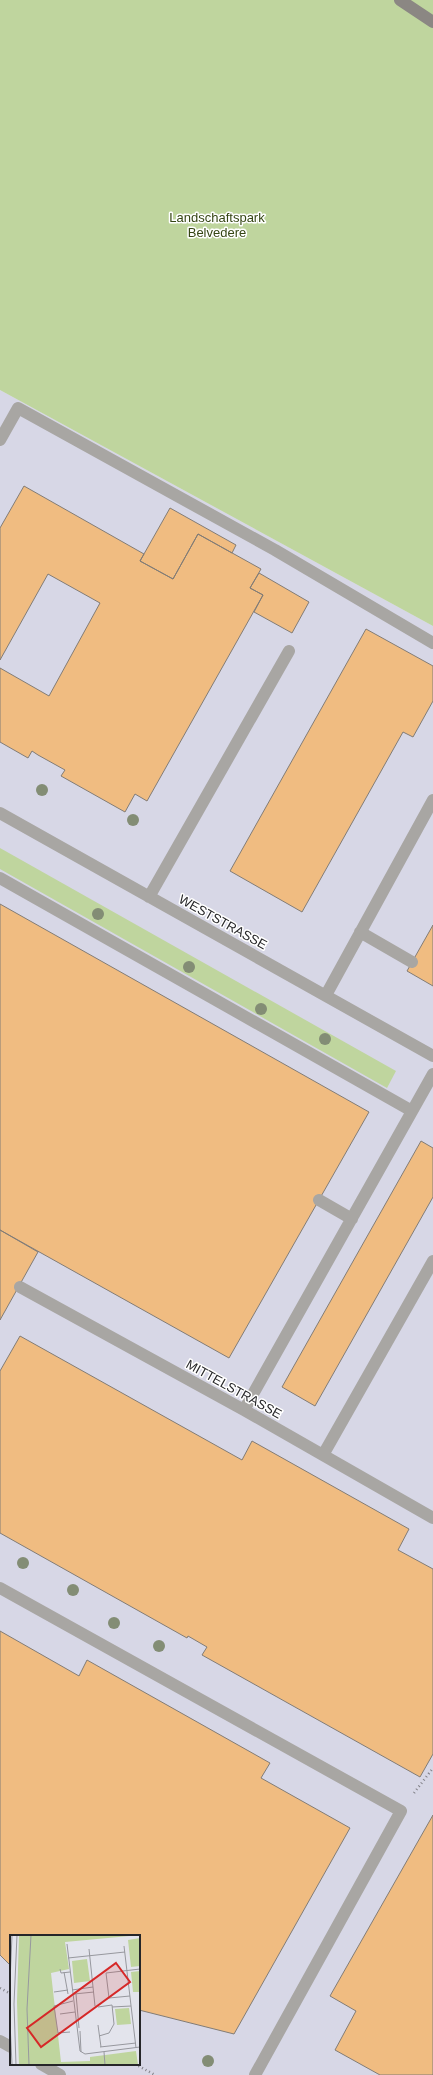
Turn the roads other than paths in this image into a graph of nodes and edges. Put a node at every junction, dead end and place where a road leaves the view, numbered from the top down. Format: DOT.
graph roads {
  1 [pos="400,0"];
  2 [pos="433,22"];
  3 [pos="0,440"];
  4 [pos="433,643"];
  5 [pos="289,651"];
  6 [pos="433,800"];
  7 [pos="0,813"];
  8 [pos="0,878"];
  9 [pos="149,897"];
  10 [pos="360,932"];
  11 [pos="412,962"];
  12 [pos="326,995"];
  13 [pos="433,1056"];
  14 [pos="433,1074"];
  15 [pos="412,1111"];
  16 [pos="319,1200"];
  17 [pos="352,1219"];
  18 [pos="433,1261"];
  19 [pos="20,1287"];
  20 [pos="244,1410"];
  21 [pos="323,1455"];
  22 [pos="433,1518"];
  23 [pos="0,1588"];
  24 [pos="0,2041"];
  25 [pos="10,2046"];
  26 [pos="43,2065"];
  27 [pos="60,2075"];
  28 [pos="255,2075"];
  1 -- 2 [label="street"];
  3 -- 4 [label="lane"];
  5 -- 9 [label="lane"];
  6 -- 10 [label="lane"];
  7 -- 9 [label="lane, WESTSTRASSE"];
  8 -- 15 [label="lane"];
  9 -- 12 [label="lane, WESTSTRASSE"];
  10 -- 11 [label="lane"];
  10 -- 12 [label="lane"];
  12 -- 13 [label="lane, WESTSTRASSE"];
  14 -- 15 [label="lane"];
  15 -- 17 [label="lane"];
  16 -- 17 [label="lane"];
  17 -- 20 [label="lane"];
  18 -- 21 [label="lane"];
  19 -- 20 [label="lane, MITTELSTRASSE"];
  20 -- 21 [label="lane, MITTELSTRASSE"];
  21 -- 22 [label="lane, MITTELSTRASSE"];
  23 -- 28 [label="lane"];
  24 -- 25 [label="lane"];
  26 -- 27 [label="lane"];
}
